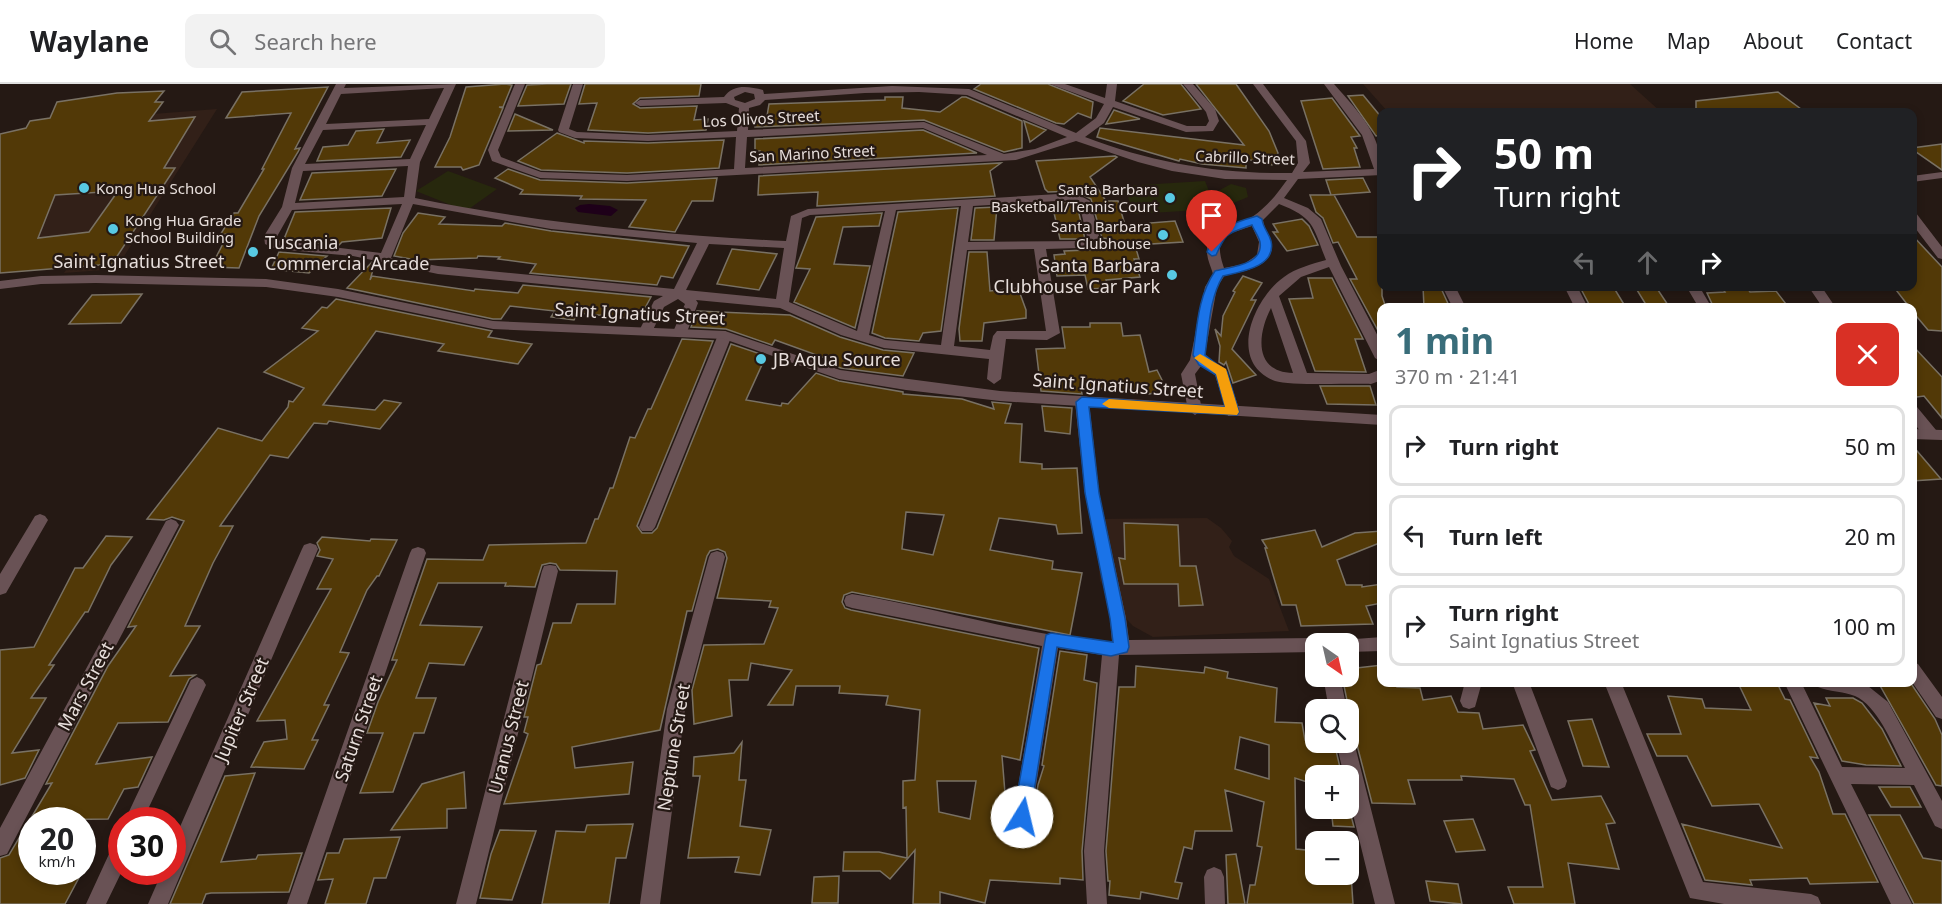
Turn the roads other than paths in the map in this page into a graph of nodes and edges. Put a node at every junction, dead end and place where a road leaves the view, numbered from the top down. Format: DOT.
graph roads {
  1 [pos="520,84"];
  2 [pos="578,84"];
  3 [pos="1057,84"];
  4 [pos="1112,84"];
  5 [pos="1188,84"];
  6 [pos="1258,84"];
  7 [pos="1329,84"];
  8 [pos="450,85"];
  9 [pos="339,87"];
  10 [pos="746,87"];
  11 [pos="761,97"];
  12 [pos="729,100"];
  13 [pos="640,103"];
  14 [pos="1108,103"];
  15 [pos="744,106"];
  16 [pos="432,122"];
  17 [pos="319,126"];
  18 [pos="742,135"];
  19 [pos="1076,136"];
  20 [pos="1377,150"];
  21 [pos="1004,158"];
  22 [pos="414,162"];
  23 [pos="298,168"];
  24 [pos="739,172"];
  25 [pos="1377,172"];
  26 [pos="1296,175"];
  27 [pos="1942,176"];
  28 [pos="1917,178"];
  29 [pos="1276,199"];
  30 [pos="409,200"];
  31 [pos="967,204"];
  32 [pos="288,207"];
  33 [pos="891,208"];
  34 [pos="1257,219"];
  35 [pos="1917,222"];
  36 [pos="704,241"];
  37 [pos="1039,244"];
  38 [pos="791,245"];
  39 [pos="961,246"];
  40 [pos="1942,255"];
  41 [pos="385,258"];
  42 [pos="1334,262"];
  43 [pos="1219,274"];
  44 [pos="0,285"];
  45 [pos="678,292"];
  46 [pos="1272,294"];
  47 [pos="782,304"];
  48 [pos="646,331"];
  49 [pos="680,332"];
  50 [pos="725,335"];
  51 [pos="862,337"];
  52 [pos="1377,348"];
  53 [pos="947,350"];
  54 [pos="996,355"];
  55 [pos="1199,355"];
  56 [pos="1377,376"];
  57 [pos="1302,378"];
  58 [pos="994,379"];
  59 [pos="1082,402"];
  60 [pos="1195,410"];
  61 [pos="1233,412"];
  62 [pos="1917,416"];
  63 [pos="1377,420"];
  64 [pos="1917,434"];
  65 [pos="1937,434"];
  66 [pos="40,520"];
  67 [pos="171,525"];
  68 [pos="647,527"];
  69 [pos="310,549"];
  70 [pos="418,553"];
  71 [pos="717,557"];
  72 [pos="550,570"];
  73 [pos="0,588"];
  74 [pos="852,601"];
  75 [pos="1051,640"];
  76 [pos="1377,644"];
  77 [pos="1305,645"];
  78 [pos="1359,645"];
  79 [pos="1116,648"];
  80 [pos="1917,676"];
  81 [pos="197,685"];
  82 [pos="1473,687"];
  83 [pos="1522,687"];
  84 [pos="1613,687"];
  85 [pos="1794,687"];
  86 [pos="1853,687"];
  87 [pos="1469,701"];
  88 [pos="1942,711"];
  89 [pos="1348,753"];
  90 [pos="1837,775"];
  91 [pos="1919,777"];
  92 [pos="1558,781"];
  93 [pos="140,807"];
  94 [pos="1022,817"];
  95 [pos="1942,820"];
  96 [pos="186,837"];
  97 [pos="0,847"];
  98 [pos="1214,877"];
  99 [pos="108,878"];
  100 [pos="166,885"];
  101 [pos="1699,898"];
  102 [pos="1788,903"];
  103 [pos="96,904"];
  104 [pos="158,904"];
  105 [pos="297,904"];
  106 [pos="466,904"];
  107 [pos="650,904"];
  108 [pos="1097,904"];
  109 [pos="1215,904"];
  110 [pos="1385,904"];
  111 [pos="1811,904"];
  112 [pos="1902,904"];
  1 -- 24 [label="street, San Marino Street"];
  2 -- 18 [label="street, Los Olivos Street"];
  3 -- 14 [label="street"];
  4 -- 14 [label="street, San Marino Street"];
  5 -- 14 [label="street"];
  6 -- 26 [label="street"];
  7 -- 20 [label="street"];
  8 -- 9 [label="street"];
  8 -- 16 [label="street"];
  9 -- 17 [label="street"];
  10 -- 11 [label="street"];
  10 -- 12 [label="street"];
  11 -- 15 [label="street"];
  11 -- 19 [label="street, Cabrillo Street"];
  12 -- 13 [label="street"];
  12 -- 15 [label="street"];
  14 -- 19 [label="street, San Marino Street"];
  15 -- 18 [label="street"];
  16 -- 17 [label="street"];
  16 -- 22 [label="street"];
  17 -- 23 [label="street"];
  18 -- 21 [label="street, Los Olivos Street"];
  18 -- 24 [label="street"];
  19 -- 21 [label="street, San Marino Street"];
  19 -- 26 [label="street, Cabrillo Street"];
  21 -- 24 [label="street, San Marino Street"];
  22 -- 23 [label="street"];
  22 -- 30 [label="street"];
  23 -- 32 [label="street"];
  25 -- 26 [label="street, Cabrillo Street"];
  26 -- 29 [label="street"];
  27 -- 28 [label="street"];
  29 -- 34 [label="street"];
  29 -- 42 [label="street"];
  30 -- 32 [label="street"];
  30 -- 36 [label="street"];
  30 -- 41 [label="street"];
  31 -- 33 [label="street"];
  31 -- 37 [label="street"];
  31 -- 39 [label="street"];
  32 -- 41 [label="street"];
  33 -- 38 [label="street"];
  33 -- 51 [label="street"];
  34 -- 43 [label="street"];
  34 -- 43 [label="street"];
  35 -- 40 [label="street"];
  36 -- 38 [label="street"];
  36 -- 45 [label="street"];
  37 -- 39 [label="street"];
  37 -- 54 [label="street"];
  38 -- 47 [label="street"];
  39 -- 53 [label="street"];
  41 -- 45 [label="street"];
  42 -- 46 [label="street"];
  42 -- 52 [label="street"];
  43 -- 55 [label="street"];
  44 -- 48 [label="street, Saint Ignatius Street"];
  45 -- 47 [label="street"];
  45 -- 48 [label="street"];
  45 -- 49 [label="street"];
  46 -- 57 [label="street"];
  46 -- 57 [label="street"];
  47 -- 51 [label="street"];
  48 -- 49 [label="street, Saint Ignatius Street"];
  49 -- 50 [label="street, Saint Ignatius Street"];
  50 -- 59 [label="street, Saint Ignatius Street"];
  50 -- 68 [label="street"];
  51 -- 53 [label="street"];
  53 -- 54 [label="street"];
  54 -- 58 [label="street"];
  55 -- 60 [label="street"];
  55 -- 61 [label="street"];
  56 -- 57 [label="street"];
  59 -- 60 [label="street, Saint Ignatius Street"];
  59 -- 79 [label="street"];
  60 -- 61 [label="street, Saint Ignatius Street"];
  61 -- 63 [label="street, Saint Ignatius Street"];
  62 -- 65 [label="street"];
  64 -- 65 [label="street"];
  66 -- 73 [label="street"];
  67 -- 97 [label="street, Mars Street"];
  69 -- 96 [label="street, Jupiter Street"];
  70 -- 105 [label="street, Saturn Street"];
  71 -- 107 [label="street, Neptune Street"];
  72 -- 106 [label="street, Uranus Street"];
  74 -- 75 [label="street"];
  75 -- 79 [label="street"];
  75 -- 94 [label="street"];
  76 -- 78 [label="street"];
  77 -- 79 [label="street"];
  79 -- 108 [label="street"];
  80 -- 88 [label="street"];
  81 -- 93 [label="street"];
  82 -- 87 [label="street"];
  83 -- 92 [label="street"];
  84 -- 101 [label="street"];
  85 -- 90 [label="street"];
  86 -- 91 [label="street"];
  89 -- 110 [label="street"];
  90 -- 91 [label="street"];
  90 -- 112 [label="street"];
  91 -- 95 [label="street"];
  98 -- 109 [label="street"];
  99 -- 103 [label="street"];
  100 -- 104 [label="street, Jupiter Street"];
  101 -- 102 [label="street"];
  102 -- 111 [label="street"];
}
